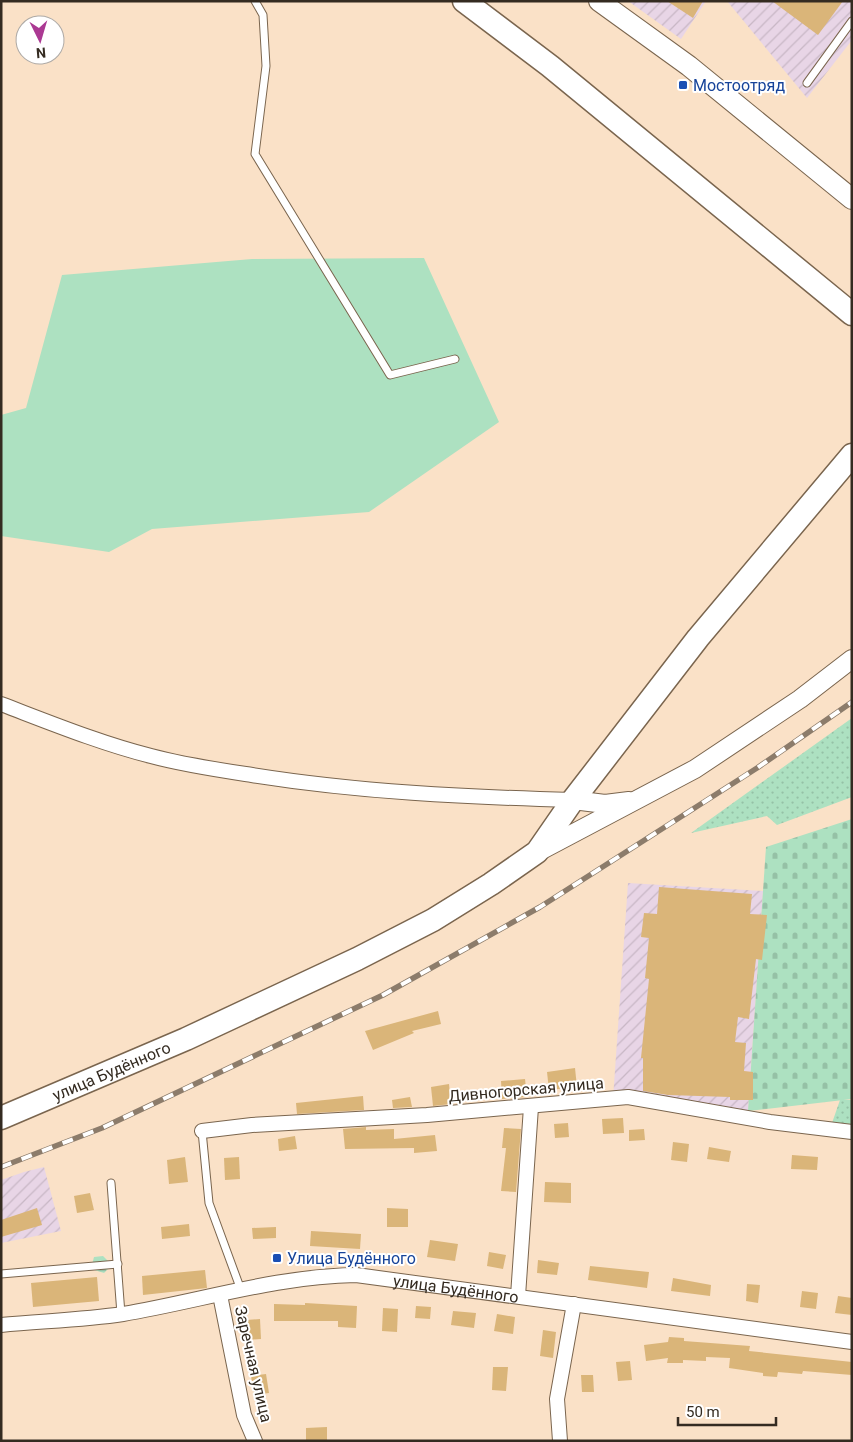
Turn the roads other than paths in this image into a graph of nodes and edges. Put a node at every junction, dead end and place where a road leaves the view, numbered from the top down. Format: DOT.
graph roads {
  1 [pos="255,1"];
  2 [pos="464,1"];
  3 [pos="486,1"];
  4 [pos="599,1"];
  5 [pos="852,21"];
  6 [pos="807,84"];
  7 [pos="852,199"];
  8 [pos="852,300"];
  9 [pos="852,314"];
  10 [pos="455,359"];
  11 [pos="852,454"];
  12 [pos="852,659"];
  13 [pos="1,704"];
  14 [pos="572,800"];
  15 [pos="639,800"];
  16 [pos="538,852"];
  17 [pos="530,1107"];
  18 [pos="1,1118"];
  19 [pos="202,1131"];
  20 [pos="852,1132"];
  21 [pos="111,1183"];
  22 [pos="118,1264"];
  23 [pos="1,1274"];
  24 [pos="241,1290"];
  25 [pos="220,1295"];
  26 [pos="518,1296"];
  27 [pos="574,1304"];
  28 [pos="121,1314"];
  29 [pos="1,1325"];
  30 [pos="852,1342"];
  31 [pos="255,1441"];
  32 [pos="560,1441"];
  1 -- 10 [label="lane"];
  2 -- 9 [label="main road"];
  3 -- 8 [label="main road"];
  4 -- 7 [label="main road"];
  5 -- 6 [label="lane"];
  11 -- 14 [label="main road"];
  12 -- 15 [label="street"];
  13 -- 14 [label="street"];
  14 -- 15 [label="street"];
  14 -- 16 [label="main road"];
  15 -- 16 [label="street"];
  16 -- 18 [label="main road, улица Будённого"];
  17 -- 19 [label="street, Дивногорская улица"];
  17 -- 20 [label="street, Дивногорская улица"];
  17 -- 26 [label="street"];
  19 -- 24 [label="lane"];
  21 -- 22 [label="lane"];
  22 -- 23 [label="lane"];
  22 -- 28 [label="lane"];
  24 -- 25 [label="street, улица Будённого"];
  24 -- 26 [label="street, улица Будённого"];
  25 -- 28 [label="street, улица Будённого"];
  25 -- 31 [label="street, Заречная улица"];
  26 -- 27 [label="street, улица Будённого"];
  27 -- 30 [label="street, улица Будённого"];
  27 -- 32 [label="street"];
  28 -- 29 [label="street, улица Будённого"];
}
